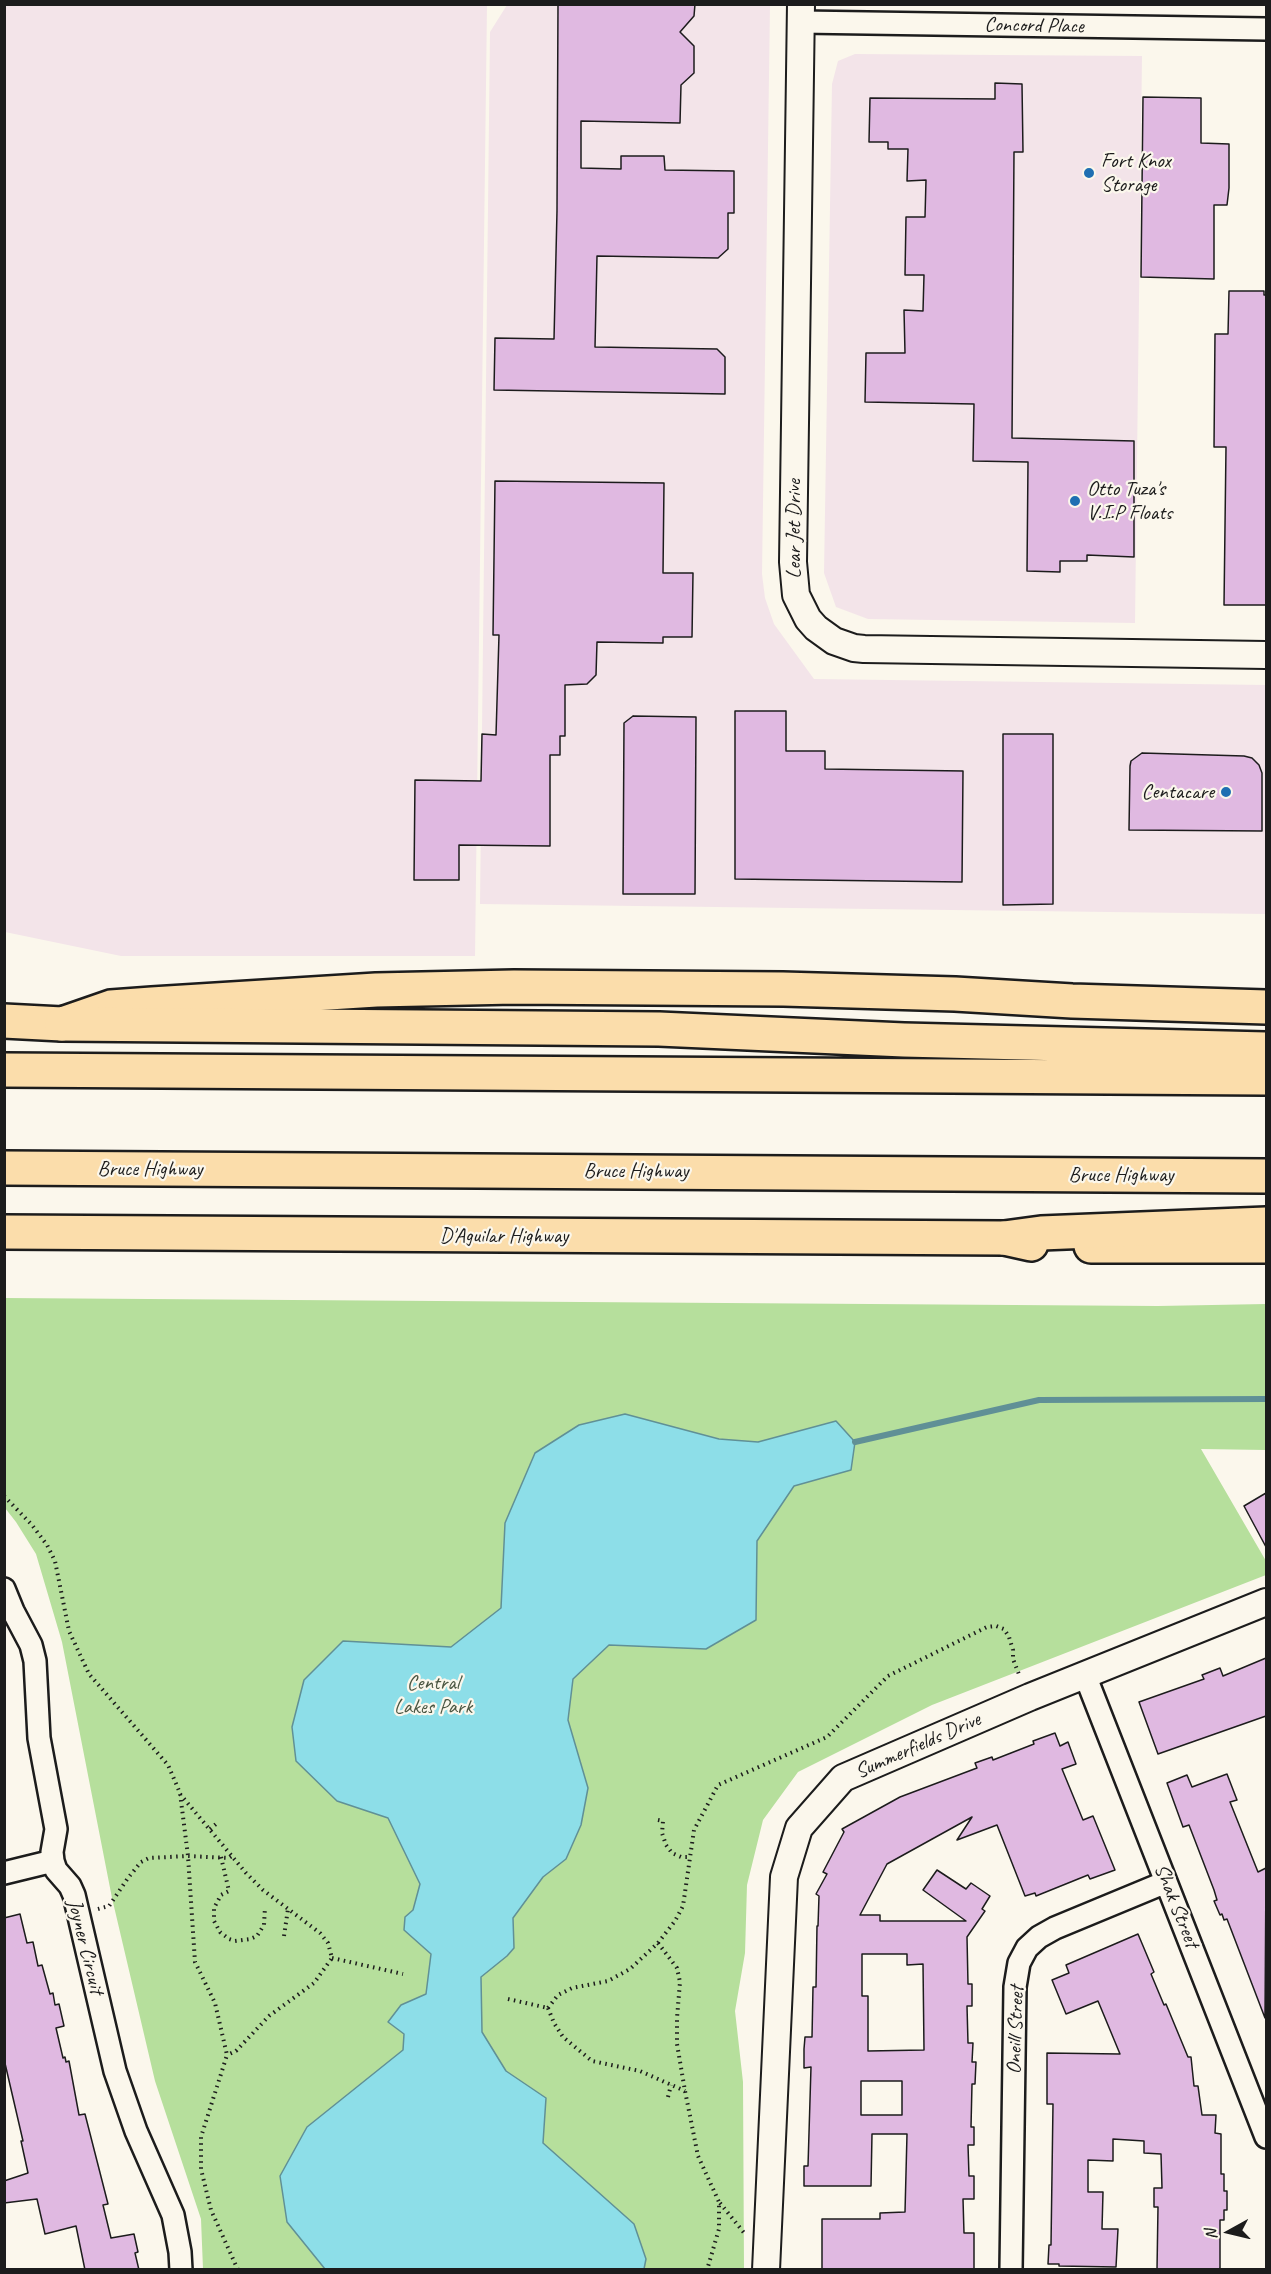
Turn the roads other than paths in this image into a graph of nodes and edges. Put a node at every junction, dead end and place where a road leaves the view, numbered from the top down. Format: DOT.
graph roads {
  1 [pos="801,14"];
  2 [pos="1266,29"];
  3 [pos="1266,655"];
  4 [pos="1266,1007"];
  5 [pos="4,1021"];
  6 [pos="62,1024"];
  7 [pos="1266,1049"];
  8 [pos="4,1070"];
  9 [pos="1266,1078"];
  10 [pos="4,1168"];
  11 [pos="1266,1176"];
  12 [pos="1266,1224"];
  13 [pos="4,1232"];
  14 [pos="1004,1238"];
  15 [pos="1266,1246"];
  16 [pos="4,1588"];
  17 [pos="1266,1602"];
  18 [pos="1085,1675"];
  19 [pos="53,1861"];
  20 [pos="4,1873"];
  21 [pos="1166,1882"];
  22 [pos="1266,2137"];
  23 [pos="181,2270"];
  24 [pos="766,2270"];
  25 [pos="1011,2270"];
  1 -- 2 [label="street, Concord Place"];
  1 -- 3 [label="street, Lear Jet Drive"];
  4 -- 6 [label="highway"];
  5 -- 6 [label="highway"];
  6 -- 7 [label="highway"];
  8 -- 9 [label="highway"];
  10 -- 11 [label="highway, Bruce Highway"];
  12 -- 14 [label="highway"];
  13 -- 14 [label="highway, D'Aguilar Highway"];
  14 -- 15 [label="highway"];
  16 -- 19 [label="street"];
  17 -- 18 [label="street, Summerfields Drive"];
  18 -- 21 [label="street, Shak Street"];
  18 -- 24 [label="street, Summerfields Drive"];
  19 -- 20 [label="street"];
  19 -- 23 [label="street, Joyner Circuit"];
  21 -- 22 [label="street, Shak Street"];
  21 -- 25 [label="street, Oneill Street"];
}
